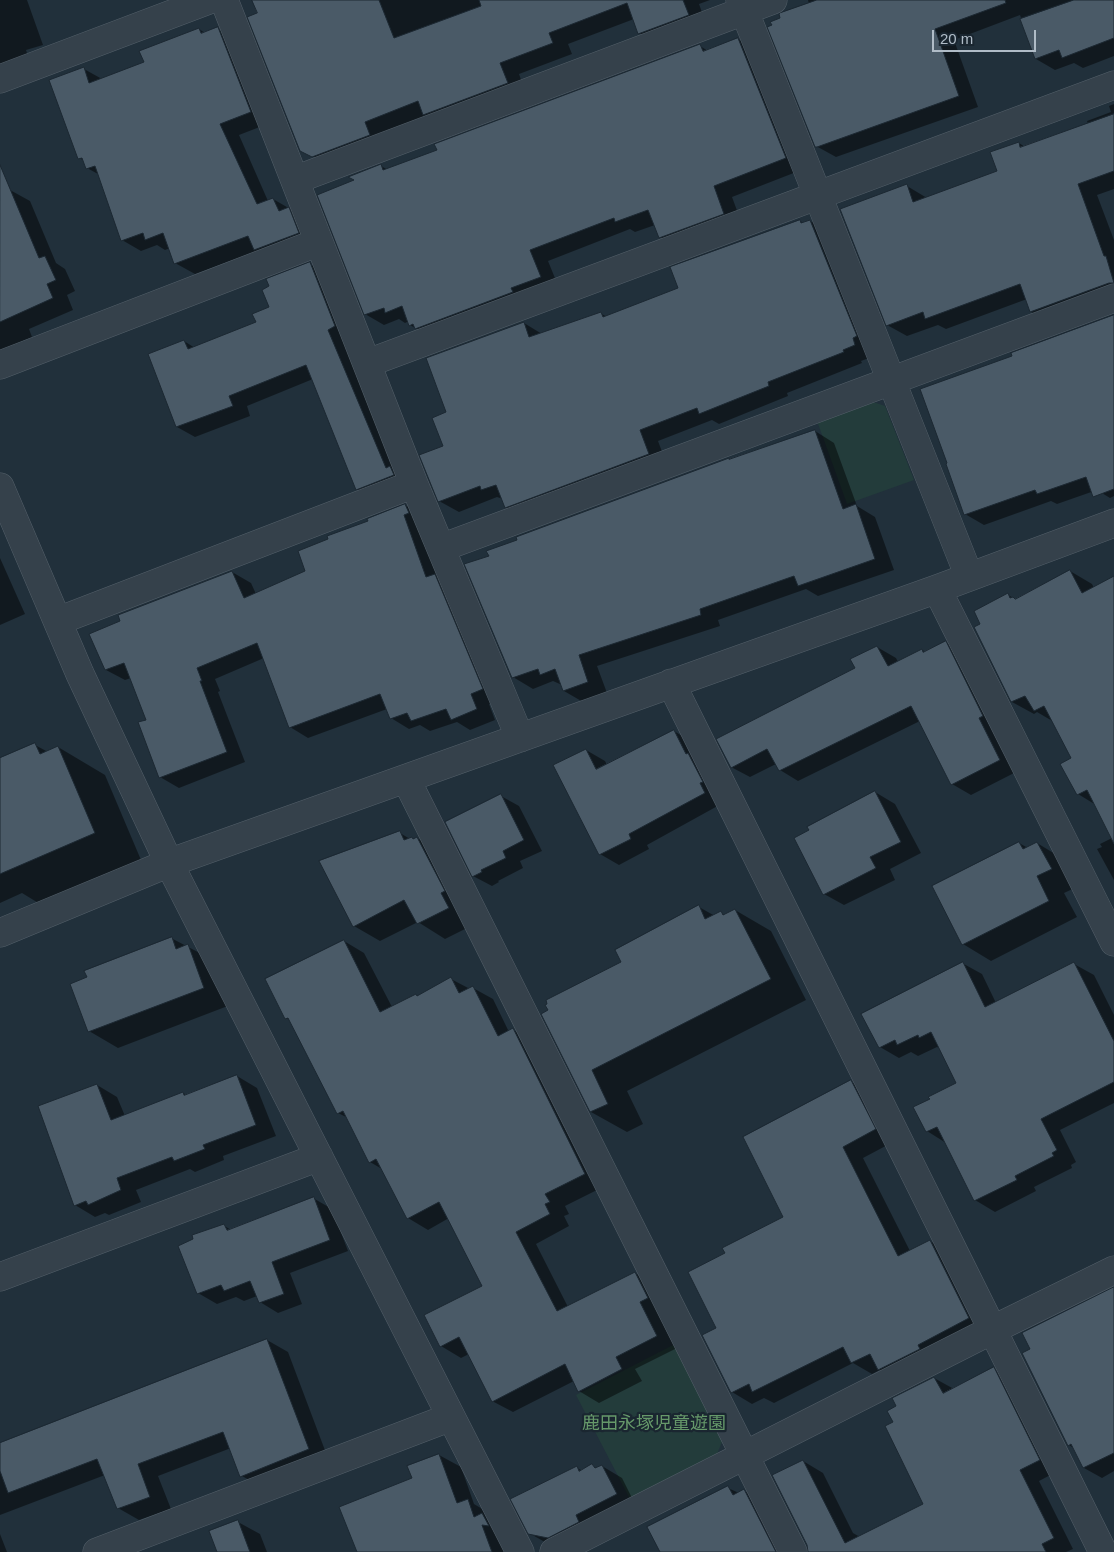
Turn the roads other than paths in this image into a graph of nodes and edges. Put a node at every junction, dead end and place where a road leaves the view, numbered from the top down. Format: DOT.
graph roads {
  1 [pos="209,0"];
  2 [pos="224,0"];
  3 [pos="773,0"];
  4 [pos="742,5"];
  5 [pos="0,79"];
  6 [pos="1114,85"];
  7 [pos="295,180"];
  8 [pos="818,196"];
  9 [pos="319,242"];
  10 [pos="1114,298"];
  11 [pos="368,363"];
  12 [pos="0,365"];
  13 [pos="892,381"];
  14 [pos="414,484"];
  15 [pos="0,487"];
  16 [pos="1114,523"];
  17 [pos="441,548"];
  18 [pos="969,576"];
  19 [pos="937,589"];
  20 [pos="58,621"];
  21 [pos="671,683"];
  22 [pos="520,738"];
  23 [pos="406,779"];
  24 [pos="169,863"];
  25 [pos="0,932"];
  26 [pos="1114,942"];
  27 [pos="319,1157"];
  28 [pos="1114,1270"];
  29 [pos="0,1277"];
  30 [pos="992,1330"];
  31 [pos="452,1417"];
  32 [pos="745,1456"];
  33 [pos="97,1552"];
  34 [pos="520,1552"];
  35 [pos="554,1552"];
  36 [pos="793,1552"];
  37 [pos="1103,1552"];
  1 -- 5 [label="street"];
  2 -- 7 [label="street"];
  3 -- 4 [label="street"];
  4 -- 7 [label="street"];
  4 -- 8 [label="street"];
  6 -- 8 [label="street"];
  7 -- 9 [label="street"];
  8 -- 11 [label="street"];
  8 -- 13 [label="street"];
  9 -- 11 [label="street"];
  9 -- 12 [label="street"];
  10 -- 13 [label="street"];
  11 -- 14 [label="street"];
  13 -- 17 [label="street"];
  13 -- 18 [label="street"];
  14 -- 17 [label="street"];
  14 -- 20 [label="street"];
  15 -- 20 [label="street"];
  16 -- 18 [label="street"];
  17 -- 22 [label="street"];
  18 -- 19 [label="street"];
  19 -- 21 [label="street"];
  19 -- 26 [label="street"];
  20 -- 24 [label="street"];
  21 -- 22 [label="street"];
  21 -- 30 [label="street"];
  22 -- 23 [label="street"];
  23 -- 24 [label="street"];
  23 -- 32 [label="street"];
  24 -- 25 [label="street"];
  24 -- 27 [label="street"];
  27 -- 29 [label="street"];
  27 -- 31 [label="street"];
  28 -- 30 [label="street"];
  30 -- 32 [label="street"];
  30 -- 37 [label="street"];
  31 -- 33 [label="street"];
  31 -- 34 [label="street"];
  32 -- 35 [label="street"];
  32 -- 36 [label="street"];
}
